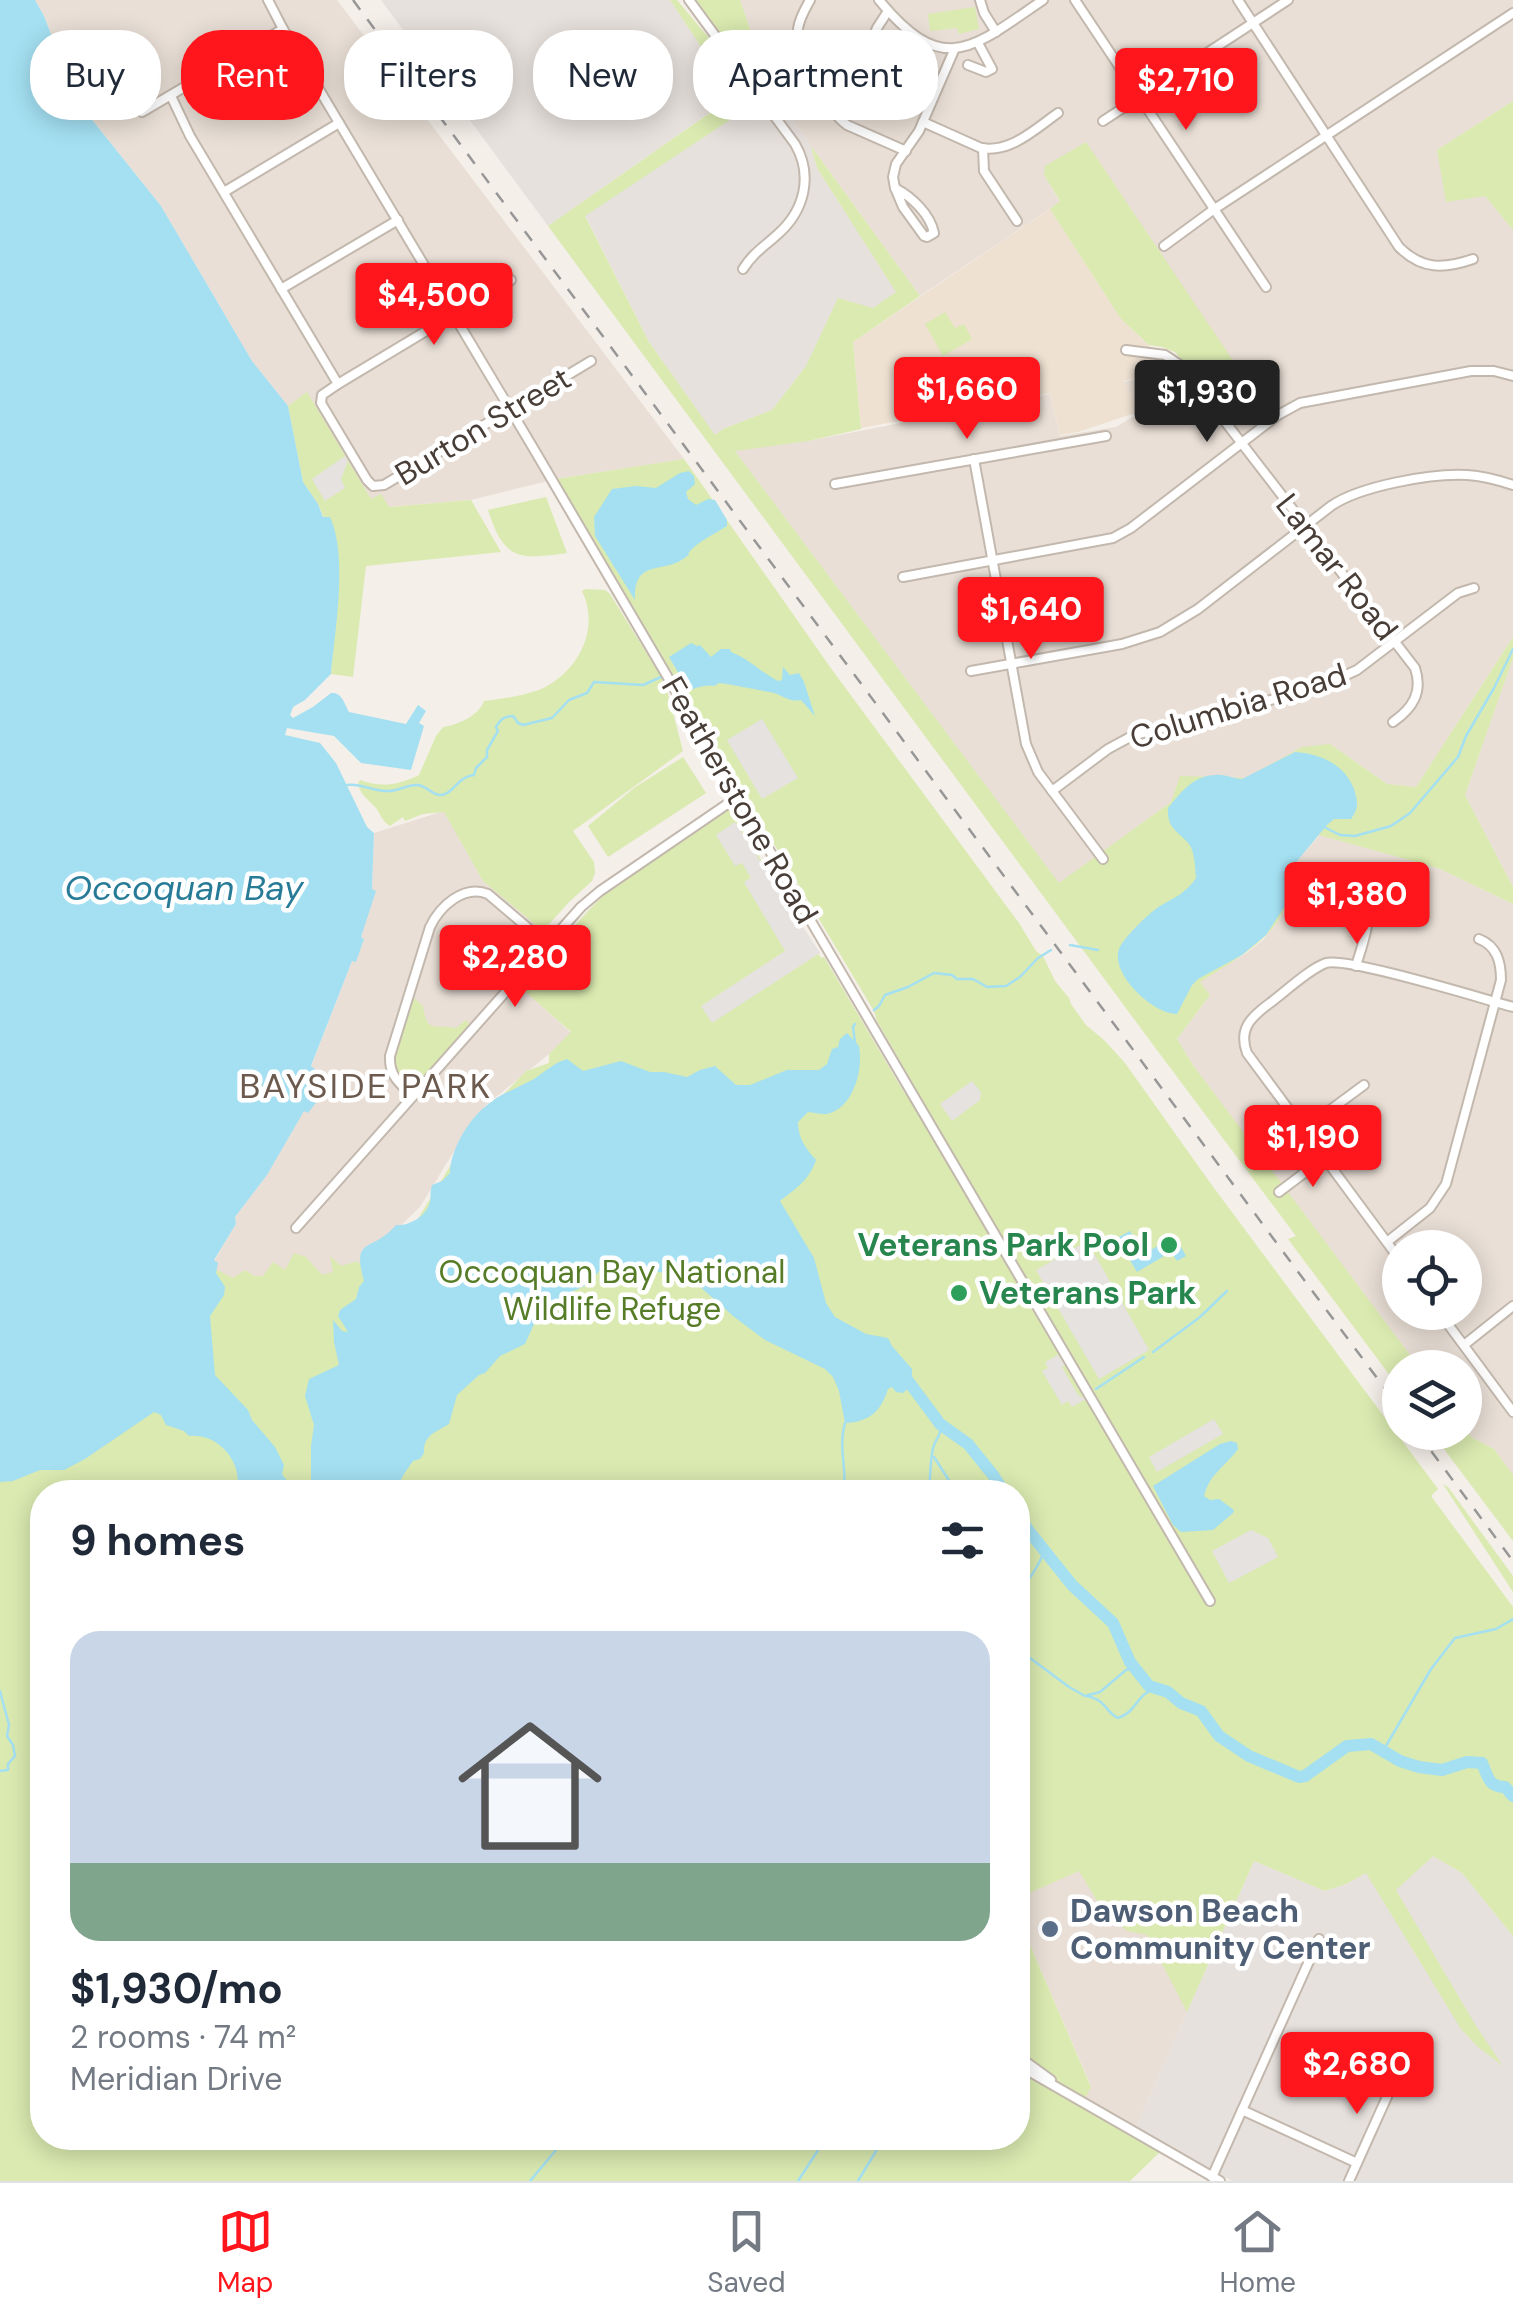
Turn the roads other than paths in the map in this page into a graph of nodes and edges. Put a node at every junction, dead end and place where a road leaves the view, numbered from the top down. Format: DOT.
graph roads {
  1 [pos="268,0"];
  2 [pos="688,0"];
  3 [pos="810,0"];
  4 [pos="879,0"];
  5 [pos="980,0"];
  6 [pos="1043,0"];
  7 [pos="1075,0"];
  8 [pos="1238,0"];
  9 [pos="1288,0"];
  10 [pos="888,11"];
  11 [pos="1513,14"];
  12 [pos="1253,23"];
  13 [pos="283,29"];
  14 [pos="875,30"];
  15 [pos="996,32"];
  16 [pos="978,43"];
  17 [pos="954,48"];
  18 [pos="968,65"];
  19 [pos="170,96"];
  20 [pos="1140,97"];
  21 [pos="161,101"];
  22 [pos="1058,113"];
  23 [pos="1103,121"];
  24 [pos="923,122"];
  25 [pos="339,123"];
  26 [pos="1326,136"];
  27 [pos="983,148"];
  28 [pos="906,151"];
  29 [pos="895,188"];
  30 [pos="224,192"];
  31 [pos="1214,210"];
  32 [pos="398,220"];
  33 [pos="1016,221"];
  34 [pos="1164,246"];
  35 [pos="1473,259"];
  36 [pos="744,269"];
  37 [pos="511,280"];
  38 [pos="1266,287"];
  39 [pos="281,289"];
  40 [pos="454,314"];
  41 [pos="1126,350"];
  42 [pos="591,361"];
  43 [pos="1513,376"];
  44 [pos="338,384"];
  45 [pos="511,410"];
  46 [pos="1106,436"];
  47 [pos="1241,443"];
  48 [pos="974,459"];
  49 [pos="835,484"];
  50 [pos="1513,485"];
  51 [pos="1306,526"];
  52 [pos="994,560"];
  53 [pos="903,576"];
  54 [pos="1474,588"];
  55 [pos="1395,641"];
  56 [pos="1012,664"];
  57 [pos="970,671"];
  58 [pos="1393,722"];
  59 [pos="1052,791"];
  60 [pos="738,796"];
  61 [pos="1102,860"];
  62 [pos="1364,898"];
  63 [pos="1479,939"];
  64 [pos="548,944"];
  65 [pos="1356,966"];
  66 [pos="1496,1002"];
  67 [pos="1513,1007"];
  68 [pos="1364,1085"];
  69 [pos="413,1096"];
  70 [pos="1303,1130"];
  71 [pos="1324,1158"];
  72 [pos="1279,1192"];
  73 [pos="296,1228"];
  74 [pos="1402,1230"];
  75 [pos="1382,1235"];
  76 [pos="1513,1306"];
  77 [pos="1453,1330"];
  78 [pos="1464,1345"];
  79 [pos="1513,1412"];
  80 [pos="1210,1600"];
  81 [pos="1319,1939"];
  82 [pos="1030,2063"];
  83 [pos="1400,2068"];
  84 [pos="1030,2072"];
  85 [pos="1067,2092"];
  86 [pos="1242,2110"];
  87 [pos="1357,2163"];
  88 [pos="1216,2179"];
  89 [pos="1349,2181"];
  1 -- 13 [label="street, Featherstone Road"];
  2 -- 36 [label="street"];
  3 -- 28 [label="street"];
  4 -- 10 [label="street"];
  5 -- 15 [label="street"];
  6 -- 15 [label="street"];
  7 -- 20 [label="street"];
  8 -- 12 [label="street"];
  9 -- 12 [label="street"];
  10 -- 14 [label="street"];
  10 -- 17 [label="street"];
  11 -- 26 [label="street"];
  12 -- 20 [label="street"];
  12 -- 26 [label="street"];
  13 -- 19 [label="street"];
  13 -- 25 [label="street, Featherstone Road"];
  15 -- 16 [label="street"];
  16 -- 17 [label="street"];
  16 -- 18 [label="street"];
  17 -- 24 [label="street"];
  19 -- 21 [label="street"];
  19 -- 30 [label="street"];
  20 -- 23 [label="street"];
  20 -- 31 [label="street"];
  22 -- 27 [label="street"];
  24 -- 27 [label="street"];
  24 -- 28 [label="street"];
  25 -- 30 [label="street"];
  25 -- 32 [label="street, Featherstone Road"];
  26 -- 31 [label="street"];
  26 -- 35 [label="street"];
  27 -- 33 [label="street"];
  28 -- 29 [label="street"];
  29 -- 29 [label="street"];
  30 -- 39 [label="street"];
  31 -- 34 [label="street"];
  31 -- 38 [label="street"];
  32 -- 39 [label="street"];
  32 -- 40 [label="street, Featherstone Road"];
  37 -- 40 [label="street"];
  39 -- 44 [label="street"];
  40 -- 44 [label="street"];
  40 -- 45 [label="street, Featherstone Road"];
  41 -- 47 [label="street, Lamar Road"];
  42 -- 45 [label="street, Burton Street"];
  43 -- 47 [label="street"];
  44 -- 45 [label="street, Burton Street"];
  45 -- 60 [label="street, Featherstone Road"];
  46 -- 48 [label="street"];
  47 -- 51 [label="street, Lamar Road"];
  47 -- 52 [label="street"];
  48 -- 49 [label="street"];
  48 -- 52 [label="street"];
  50 -- 51 [label="street"];
  51 -- 55 [label="street, Lamar Road"];
  51 -- 56 [label="street"];
  52 -- 53 [label="street"];
  52 -- 56 [label="street"];
  54 -- 55 [label="street, Columbia Road"];
  55 -- 58 [label="street, Lamar Road"];
  55 -- 59 [label="street, Columbia Road"];
  56 -- 57 [label="street"];
  56 -- 59 [label="street"];
  59 -- 61 [label="street"];
  60 -- 64 [label="street"];
  60 -- 80 [label="street, Featherstone Road"];
  62 -- 65 [label="street"];
  63 -- 66 [label="street"];
  64 -- 69 [label="street"];
  64 -- 69 [label="street"];
  65 -- 66 [label="street"];
  65 -- 70 [label="street"];
  66 -- 67 [label="street"];
  66 -- 74 [label="street"];
  68 -- 70 [label="street"];
  69 -- 73 [label="street"];
  70 -- 71 [label="street"];
  71 -- 72 [label="street"];
  71 -- 75 [label="street"];
  76 -- 78 [label="street"];
  77 -- 78 [label="street"];
  78 -- 79 [label="street"];
  81 -- 86 [label="street"];
  82 -- 85 [label="street"];
  83 -- 87 [label="street"];
  84 -- 85 [label="street"];
  85 -- 88 [label="street"];
  86 -- 87 [label="street"];
  86 -- 88 [label="street"];
  87 -- 89 [label="street"];
}
